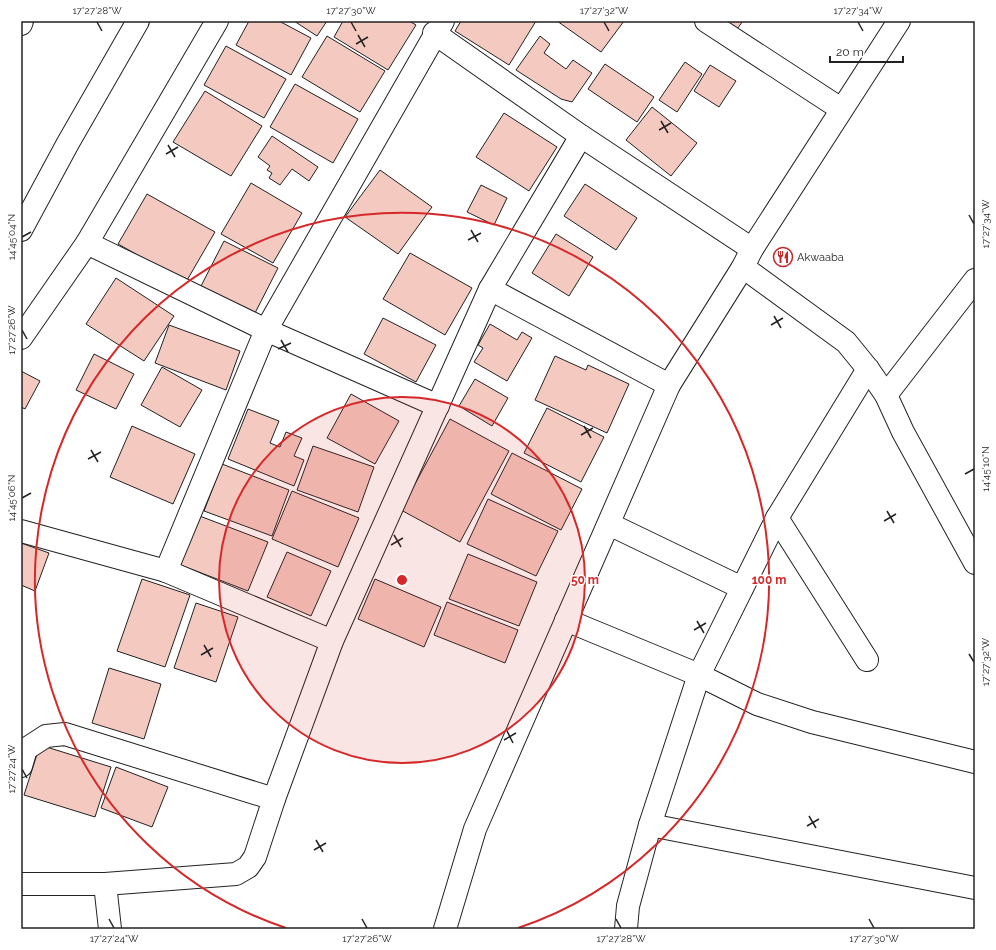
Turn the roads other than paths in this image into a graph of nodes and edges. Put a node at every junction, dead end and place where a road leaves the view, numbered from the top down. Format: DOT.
graph roads {
  1 [pos="138,21"];
  2 [pos="217,21"];
  3 [pos="706,21"];
  4 [pos="899,21"];
  5 [pos="438,27"];
  6 [pos="841,109"];
  7 [pos="581,136"];
  8 [pos="21,230"];
  9 [pos="87,243"];
  10 [pos="748,258"];
  11 [pos="975,280"];
  12 [pos="490,289"];
  13 [pos="266,330"];
  14 [pos="21,338"];
  15 [pos="868,369"];
  16 [pos="669,385"];
  17 [pos="886,395"];
  18 [pos="438,406"];
  19 [pos="777,518"];
  20 [pos="609,524"];
  21 [pos="21,531"];
  22 [pos="975,563"];
  23 [pos="166,571"];
  24 [pos="742,588"];
  25 [pos="566,620"];
  26 [pos="332,641"];
  27 [pos="867,660"];
  28 [pos="699,675"];
  29 [pos="975,762"];
  30 [pos="21,766"];
  31 [pos="274,799"];
  32 [pos="650,825"];
  33 [pos="21,884"];
  34 [pos="105,884"];
  35 [pos="975,888"];
  36 [pos="110,929"];
  37 [pos="445,929"];
  38 [pos="626,929"];
  1 -- 8 [label="street"];
  2 -- 9 [label="street"];
  3 -- 6 [label="street"];
  4 -- 6 [label="street"];
  5 -- 7 [label="street"];
  5 -- 13 [label="street"];
  6 -- 10 [label="street"];
  7 -- 10 [label="street"];
  7 -- 12 [label="street"];
  9 -- 13 [label="street"];
  9 -- 14 [label="street"];
  10 -- 15 [label="street"];
  10 -- 16 [label="street"];
  11 -- 17 [label="street"];
  12 -- 16 [label="street"];
  12 -- 18 [label="street"];
  13 -- 18 [label="street"];
  13 -- 23 [label="street"];
  15 -- 17 [label="street"];
  15 -- 19 [label="street"];
  16 -- 20 [label="street"];
  17 -- 22 [label="street"];
  18 -- 26 [label="street"];
  19 -- 24 [label="street"];
  19 -- 27 [label="street"];
  20 -- 24 [label="street"];
  20 -- 25 [label="street"];
  21 -- 23 [label="street"];
  23 -- 26 [label="street"];
  24 -- 28 [label="street"];
  25 -- 28 [label="street"];
  25 -- 37 [label="street"];
  26 -- 31 [label="street"];
  28 -- 29 [label="street"];
  28 -- 32 [label="street"];
  30 -- 31 [label="street"];
  31 -- 34 [label="street"];
  32 -- 35 [label="street"];
  32 -- 38 [label="street"];
  33 -- 34 [label="street"];
  34 -- 36 [label="street"];
}
